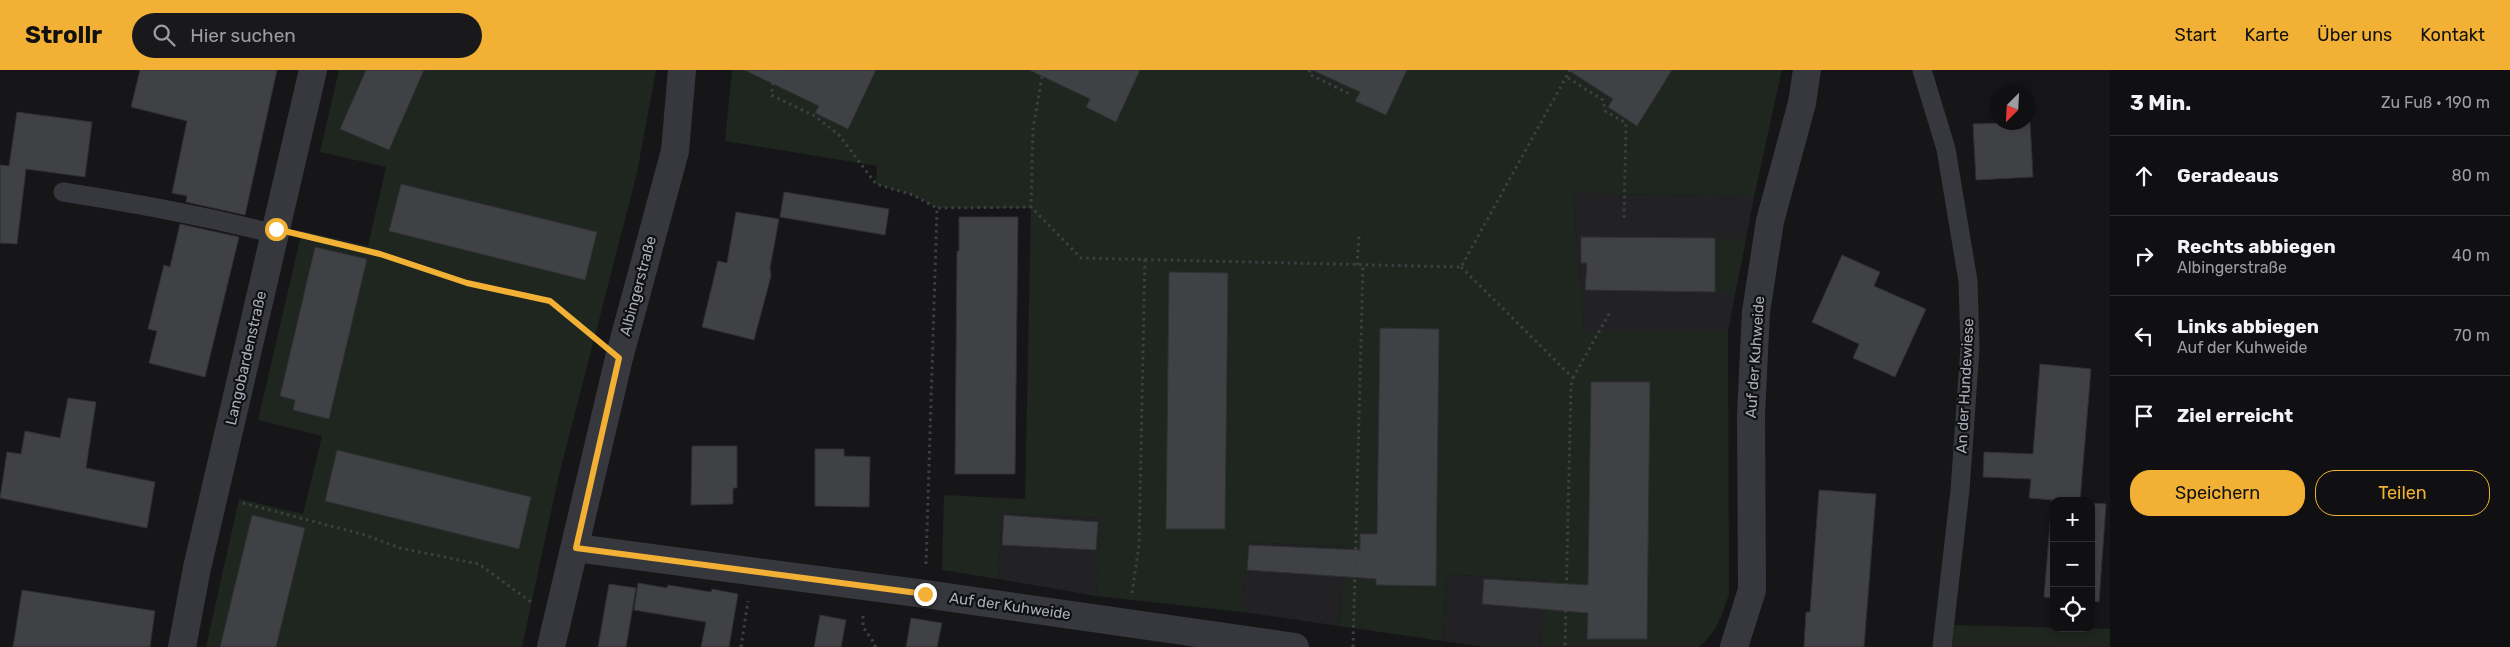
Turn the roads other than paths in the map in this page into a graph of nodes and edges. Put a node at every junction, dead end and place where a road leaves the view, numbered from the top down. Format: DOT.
graph roads {
  1 [pos="313,70"];
  2 [pos="682,70"];
  3 [pos="1806,70"];
  4 [pos="1922,70"];
  5 [pos="63,192"];
  6 [pos="275,232"];
  7 [pos="576,548"];
  8 [pos="555,634"];
  9 [pos="182,647"];
  10 [pos="1295,647"];
  11 [pos="1734,647"];
  12 [pos="1942,647"];
  1 -- 6 [label="street, Langobardenstraße"];
  2 -- 7 [label="street, Albingerstraße"];
  3 -- 11 [label="street, Auf der Kuhweide"];
  4 -- 12 [label="lane, An der Hundewiese"];
  5 -- 6 [label="lane"];
  6 -- 9 [label="street, Langobardenstraße"];
  7 -- 8 [label="street, Albingerstraße"];
  7 -- 10 [label="street, Auf der Kuhweide"];
}
